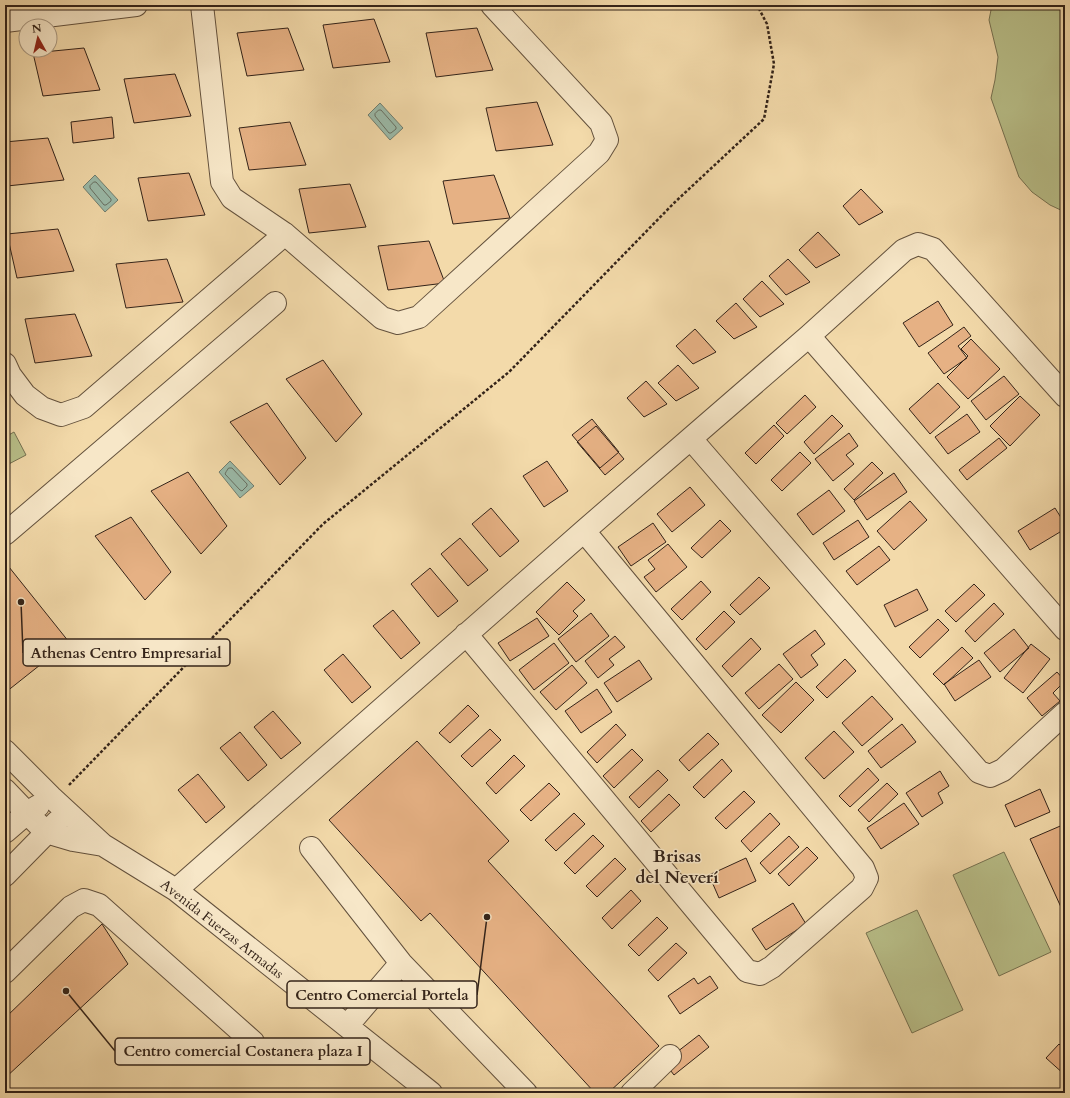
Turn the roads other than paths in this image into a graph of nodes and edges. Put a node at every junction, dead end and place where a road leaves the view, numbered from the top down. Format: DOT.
graph roads {
  1 [pos="136,5"];
  2 [pos="202,5"];
  3 [pos="492,5"];
  4 [pos="5,21"];
  5 [pos="285,234"];
  6 [pos="275,303"];
  7 [pos="809,336"];
  8 [pos="5,364"];
  9 [pos="1065,396"];
  10 [pos="691,439"];
  11 [pos="584,531"];
  12 [pos="5,534"];
  13 [pos="1065,630"];
  14 [pos="466,634"];
  15 [pos="1065,713"];
  16 [pos="5,752"];
  17 [pos="5,790"];
  18 [pos="58,803"];
  19 [pos="27,814"];
  20 [pos="5,832"];
  21 [pos="46,832"];
  22 [pos="103,845"];
  23 [pos="311,848"];
  24 [pos="5,875"];
  25 [pos="176,890"];
  26 [pos="401,963"];
  27 [pos="5,972"];
  28 [pos="347,1026"];
  29 [pos="253,1042"];
  30 [pos="670,1056"];
  31 [pos="431,1093"];
  32 [pos="526,1093"];
  33 [pos="632,1093"];
  1 -- 4 [label="street"];
  2 -- 5 [label="street"];
  3 -- 5 [label="street"];
  5 -- 8 [label="street"];
  6 -- 12 [label="street"];
  7 -- 9 [label="street"];
  7 -- 10 [label="street"];
  7 -- 13 [label="street"];
  10 -- 11 [label="street"];
  10 -- 15 [label="street"];
  11 -- 14 [label="street"];
  11 -- 14 [label="street"];
  14 -- 25 [label="street"];
  16 -- 18 [label="street"];
  17 -- 19 [label="street"];
  18 -- 19 [label="street"];
  18 -- 21 [label="street"];
  18 -- 22 [label="street"];
  19 -- 20 [label="street"];
  19 -- 21 [label="street"];
  21 -- 22 [label="street"];
  21 -- 24 [label="street"];
  22 -- 25 [label="street, Avenida Fuerzas Armadas"];
  23 -- 26 [label="street"];
  25 -- 28 [label="street, Avenida Fuerzas Armadas"];
  26 -- 28 [label="street"];
  26 -- 32 [label="street"];
  27 -- 29 [label="street"];
  28 -- 31 [label="street, Avenida Fuerzas Armadas"];
  30 -- 33 [label="street"];
}
